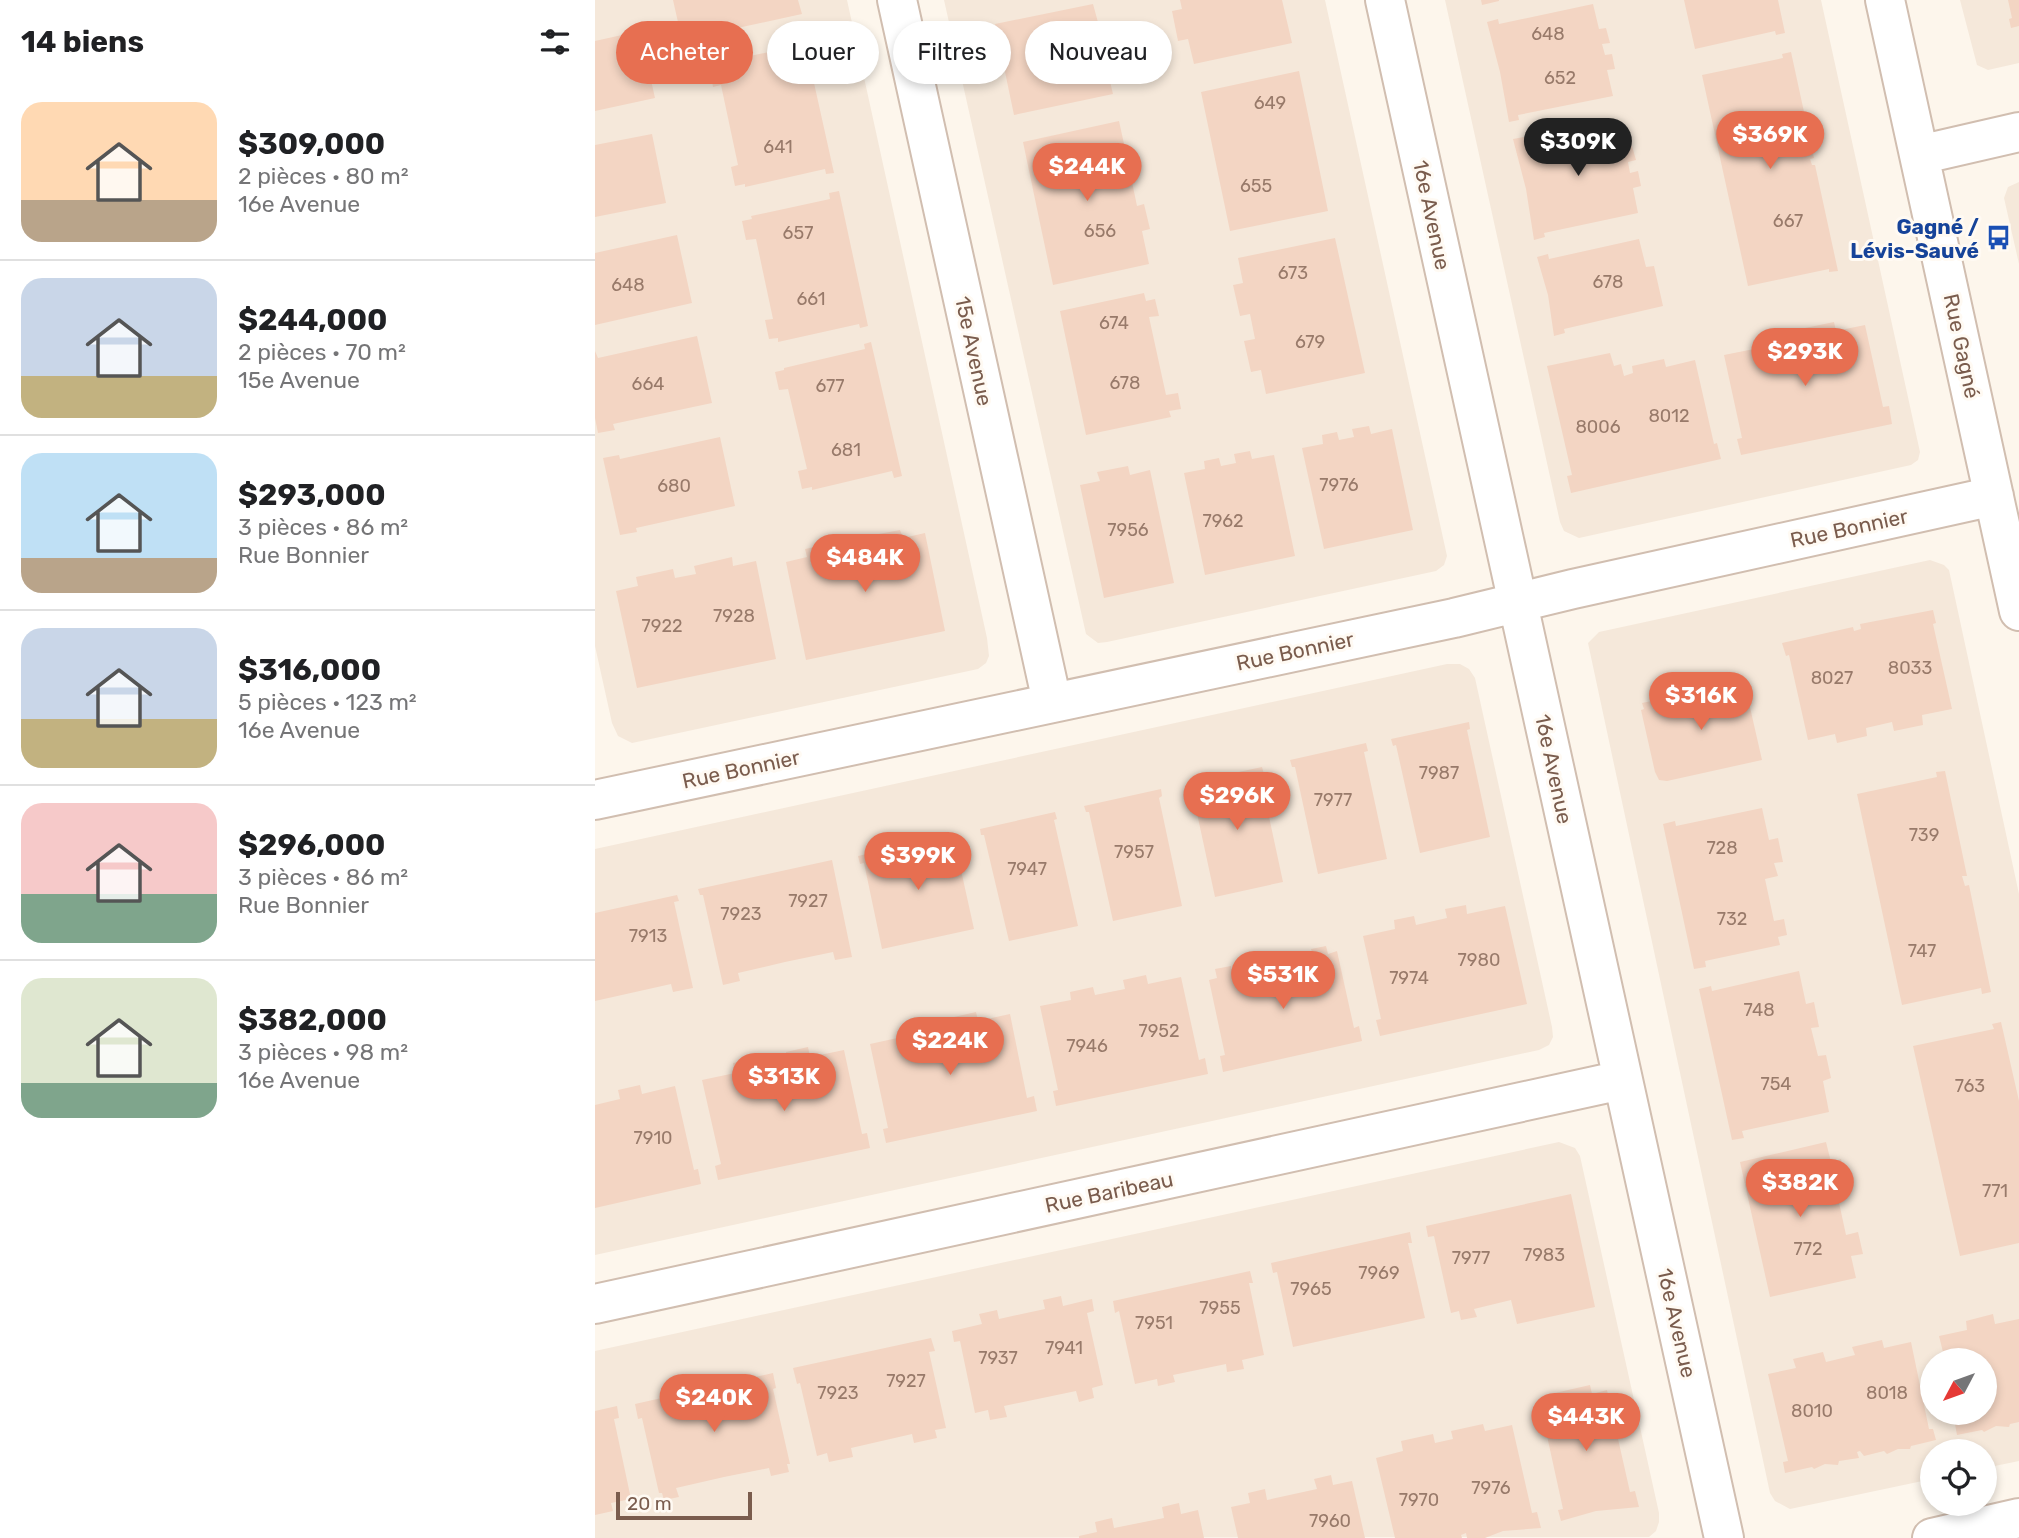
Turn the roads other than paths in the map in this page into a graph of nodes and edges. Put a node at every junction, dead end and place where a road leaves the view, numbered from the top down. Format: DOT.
graph roads {
  1 [pos="897,0"];
  2 [pos="1385,0"];
  3 [pos="1885,0"];
  4 [pos="2019,132"];
  5 [pos="1919,155"];
  6 [pos="1994,496"];
  7 [pos="1517,603"];
  8 [pos="2019,611"];
  9 [pos="1052,702"];
  10 [pos="595,800"];
  11 [pos="1622,1080"];
  12 [pos="595,1304"];
  13 [pos="2019,1518"];
  14 [pos="1724,1538"];
  15 [pos="1932,1538"];
  1 -- 9 [label="street, 15e Avenue"];
  2 -- 7 [label="street, 16e Avenue"];
  3 -- 5 [label="street, Rue Gagné"];
  4 -- 5 [label="street"];
  5 -- 6 [label="street, Rue Gagné"];
  6 -- 7 [label="street, Rue Bonnier"];
  6 -- 8 [label="street, Rue Gagné"];
  7 -- 9 [label="street, Rue Bonnier"];
  7 -- 11 [label="street, 16e Avenue"];
  9 -- 10 [label="street, Rue Bonnier"];
  11 -- 12 [label="street, Rue Baribeau"];
  11 -- 14 [label="street, 16e Avenue"];
  13 -- 15 [label="street"];
}
